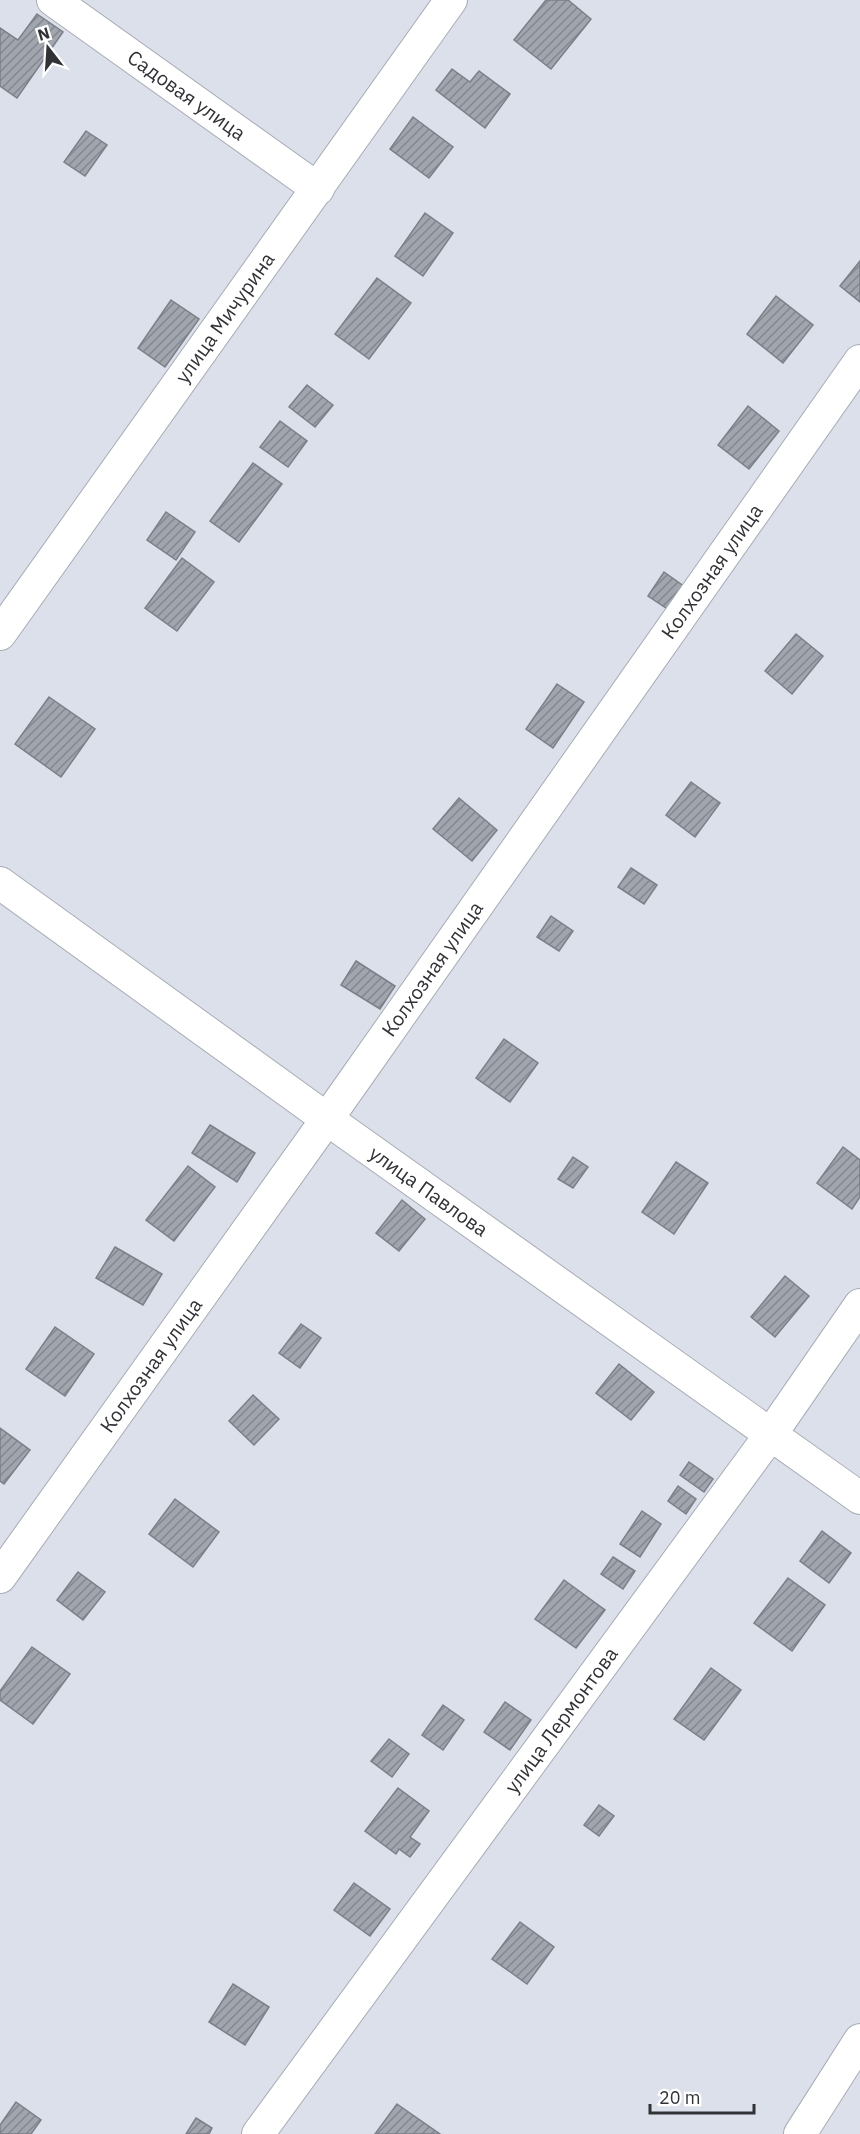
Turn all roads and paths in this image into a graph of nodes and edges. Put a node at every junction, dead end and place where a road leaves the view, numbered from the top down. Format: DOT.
graph roads {
  1 [pos="53,0"];
  2 [pos="451,0"];
  3 [pos="318,189"];
  4 [pos="860,361"];
  5 [pos="0,634"];
  6 [pos="0,883"];
  7 [pos="327,1119"];
  8 [pos="860,1305"];
  9 [pos="771,1434"];
  10 [pos="860,1498"];
  11 [pos="0,1577"];
  12 [pos="860,2040"];
  13 [pos="258,2134"];
  14 [pos="800,2134"];
  1 -- 3 [label="street, Садовая улица"];
  2 -- 3 [label="street, улица Мичурина"];
  3 -- 5 [label="street, улица Мичурина"];
  4 -- 7 [label="street, Колхозная улица"];
  6 -- 7 [label="street, улица Павлова"];
  7 -- 9 [label="street, улица Павлова"];
  7 -- 11 [label="street, Колхозная улица"];
  8 -- 9 [label="street, улица Лермонтова"];
  9 -- 10 [label="street, улица Павлова"];
  9 -- 13 [label="street, улица Лермонтова"];
  12 -- 14 [label="street"];
}
